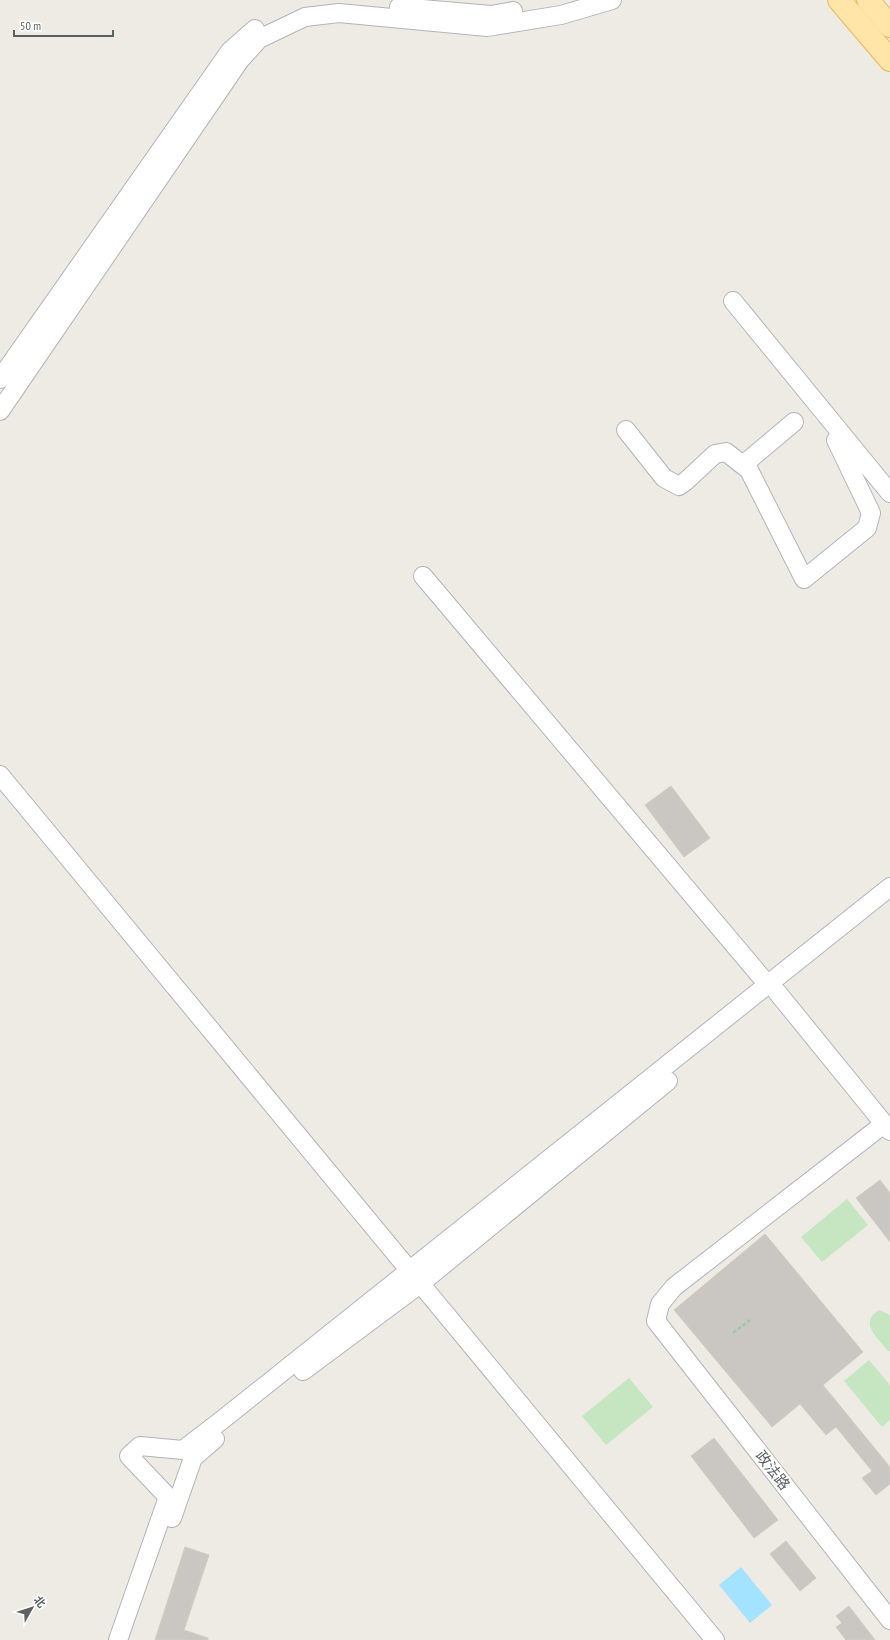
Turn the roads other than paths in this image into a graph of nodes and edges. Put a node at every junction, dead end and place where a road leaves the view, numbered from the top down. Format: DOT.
graph roads {
  1 [pos="570,0"];
  2 [pos="612,0"];
  3 [pos="839,0"];
  4 [pos="868,0"];
  5 [pos="890,26"];
  6 [pos="890,60"];
  7 [pos="733,301"];
  8 [pos="0,379"];
  9 [pos="0,411"];
  10 [pos="794,422"];
  11 [pos="626,430"];
  12 [pos="836,440"];
  13 [pos="743,465"];
  14 [pos="890,493"];
  15 [pos="423,576"];
  16 [pos="0,775"];
  17 [pos="890,887"];
  18 [pos="890,902"];
  19 [pos="773,988"];
  20 [pos="887,1128"];
  21 [pos="415,1278"];
  22 [pos="890,1620"];
  23 [pos="118,1640"];
  24 [pos="130,1640"];
  25 [pos="715,1640"];
  1 -- 8 [label="street"];
  2 -- 9 [label="street"];
  3 -- 6 [label="main road"];
  4 -- 5 [label="main road"];
  7 -- 14 [label="street"];
  10 -- 13 [label="street"];
  11 -- 13 [label="street"];
  12 -- 13 [label="street"];
  15 -- 19 [label="street"];
  16 -- 21 [label="street"];
  17 -- 19 [label="street"];
  18 -- 19 [label="street"];
  19 -- 20 [label="street"];
  19 -- 21 [label="street"];
  20 -- 22 [label="street, 政法路"];
  21 -- 23 [label="street"];
  21 -- 24 [label="street"];
  21 -- 25 [label="street"];
}
